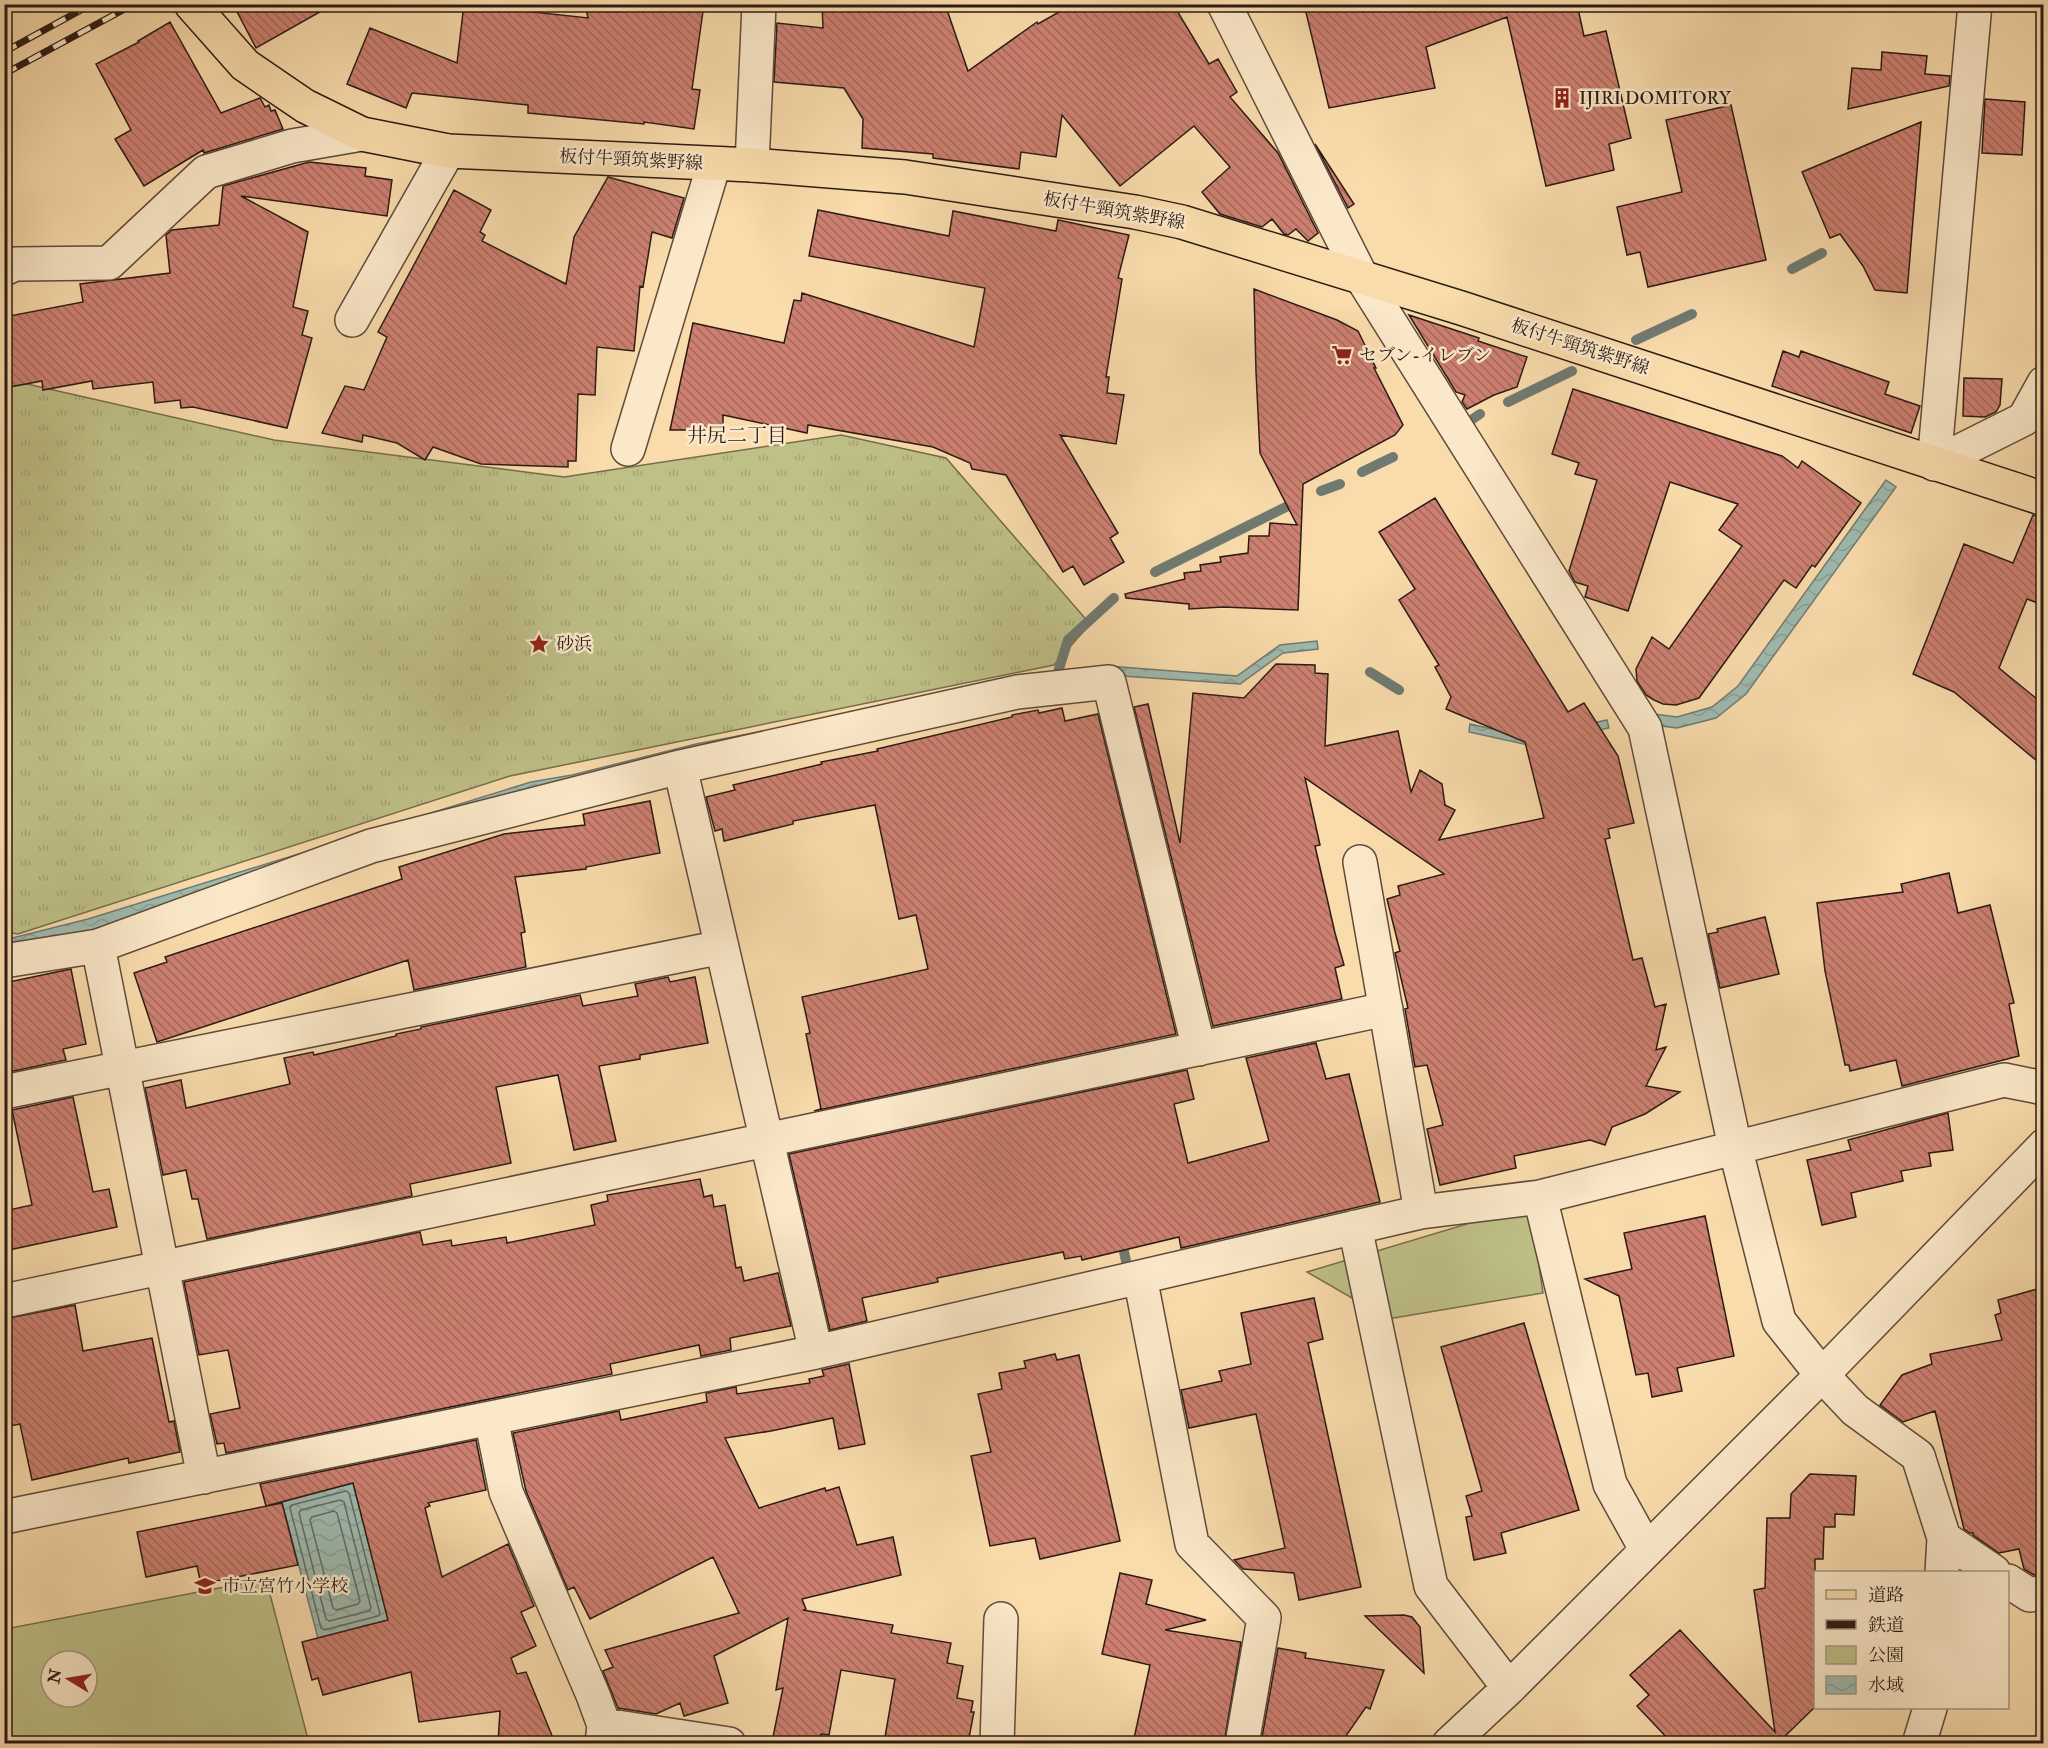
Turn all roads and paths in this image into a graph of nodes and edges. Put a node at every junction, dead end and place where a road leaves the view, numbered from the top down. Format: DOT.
graph roads {
  1 [pos="191,4"];
  2 [pos="759,4"];
  3 [pos="1224,4"];
  4 [pos="1975,4"];
  5 [pos="363,134"];
  6 [pos="448,151"];
  7 [pos="714,164"];
  8 [pos="752,165"];
  9 [pos="4,269"];
  10 [pos="1362,278"];
  11 [pos="352,320"];
  12 [pos="2043,383"];
  13 [pos="628,449"];
  14 [pos="1934,464"];
  15 [pos="2043,500"];
  16 [pos="680,766"];
  17 [pos="1360,862"];
  18 [pos="98,946"];
  19 [pos="722,947"];
  20 [pos="4,961"];
  21 [pos="1386,1009"];
  22 [pos="1199,1049"];
  23 [pos="122,1068"];
  24 [pos="2043,1088"];
  25 [pos="4,1092"];
  26 [pos="766,1140"];
  27 [pos="2043,1146"];
  28 [pos="1735,1147"];
  29 [pos="1540,1197"];
  30 [pos="1421,1212"];
  31 [pos="1355,1227"];
  32 [pos="162,1268"];
  33 [pos="1140,1277"];
  34 [pos="4,1301"];
  35 [pos="816,1352"];
  36 [pos="1822,1375"];
  37 [pos="491,1418"];
  38 [pos="204,1477"];
  39 [pos="4,1516"];
  40 [pos="1944,1538"];
  41 [pos="1646,1549"];
  42 [pos="1942,1571"];
  43 [pos="1993,1571"];
  44 [pos="2009,1582"];
  45 [pos="2043,1592"];
  46 [pos="1001,1618"];
  47 [pos="1509,1688"];
  48 [pos="1929,1709"];
  49 [pos="603,1734"];
  50 [pos="729,1743"];
  51 [pos="997,1743"];
  52 [pos="1242,1743"];
  53 [pos="1449,1743"];
  54 [pos="1919,1743"];
  1 -- 5 [label="main road, 板付牛頸筑紫野線"];
  2 -- 8 [label="street"];
  3 -- 10 [label="street"];
  4 -- 14 [label="street"];
  5 -- 6 [label="main road, 板付牛頸筑紫野線"];
  5 -- 9 [label="street"];
  6 -- 7 [label="main road, 板付牛頸筑紫野線"];
  6 -- 11 [label="street"];
  7 -- 8 [label="main road, 板付牛頸筑紫野線"];
  7 -- 13 [label="street"];
  8 -- 10 [label="main road, 板付牛頸筑紫野線"];
  10 -- 14 [label="main road, 板付牛頸筑紫野線"];
  10 -- 28 [label="street"];
  12 -- 14 [label="street"];
  14 -- 15 [label="main road, 板付牛頸筑紫野線"];
  16 -- 18 [label="street"];
  16 -- 19 [label="street"];
  16 -- 22 [label="street"];
  17 -- 21 [label="street"];
  18 -- 20 [label="street"];
  18 -- 23 [label="street"];
  19 -- 23 [label="street"];
  19 -- 26 [label="street"];
  21 -- 22 [label="street"];
  21 -- 30 [label="street"];
  22 -- 26 [label="street"];
  23 -- 25 [label="street"];
  23 -- 32 [label="street"];
  24 -- 28 [label="street"];
  26 -- 32 [label="street"];
  26 -- 35 [label="street"];
  27 -- 36 [label="street"];
  28 -- 29 [label="street"];
  28 -- 36 [label="street"];
  29 -- 30 [label="street"];
  29 -- 41 [label="street"];
  30 -- 31 [label="street"];
  31 -- 33 [label="street"];
  31 -- 47 [label="street"];
  32 -- 34 [label="street"];
  32 -- 38 [label="street"];
  33 -- 35 [label="street"];
  33 -- 52 [label="street"];
  35 -- 37 [label="street"];
  36 -- 40 [label="street"];
  36 -- 41 [label="street"];
  37 -- 38 [label="street"];
  37 -- 49 [label="street"];
  38 -- 39 [label="street"];
  40 -- 42 [label="street"];
  40 -- 43 [label="street"];
  41 -- 47 [label="street"];
  44 -- 45 [label="street"];
  46 -- 51 [label="street"];
  47 -- 53 [label="street"];
  48 -- 54 [label="street"];
  49 -- 50 [label="street"];
}
